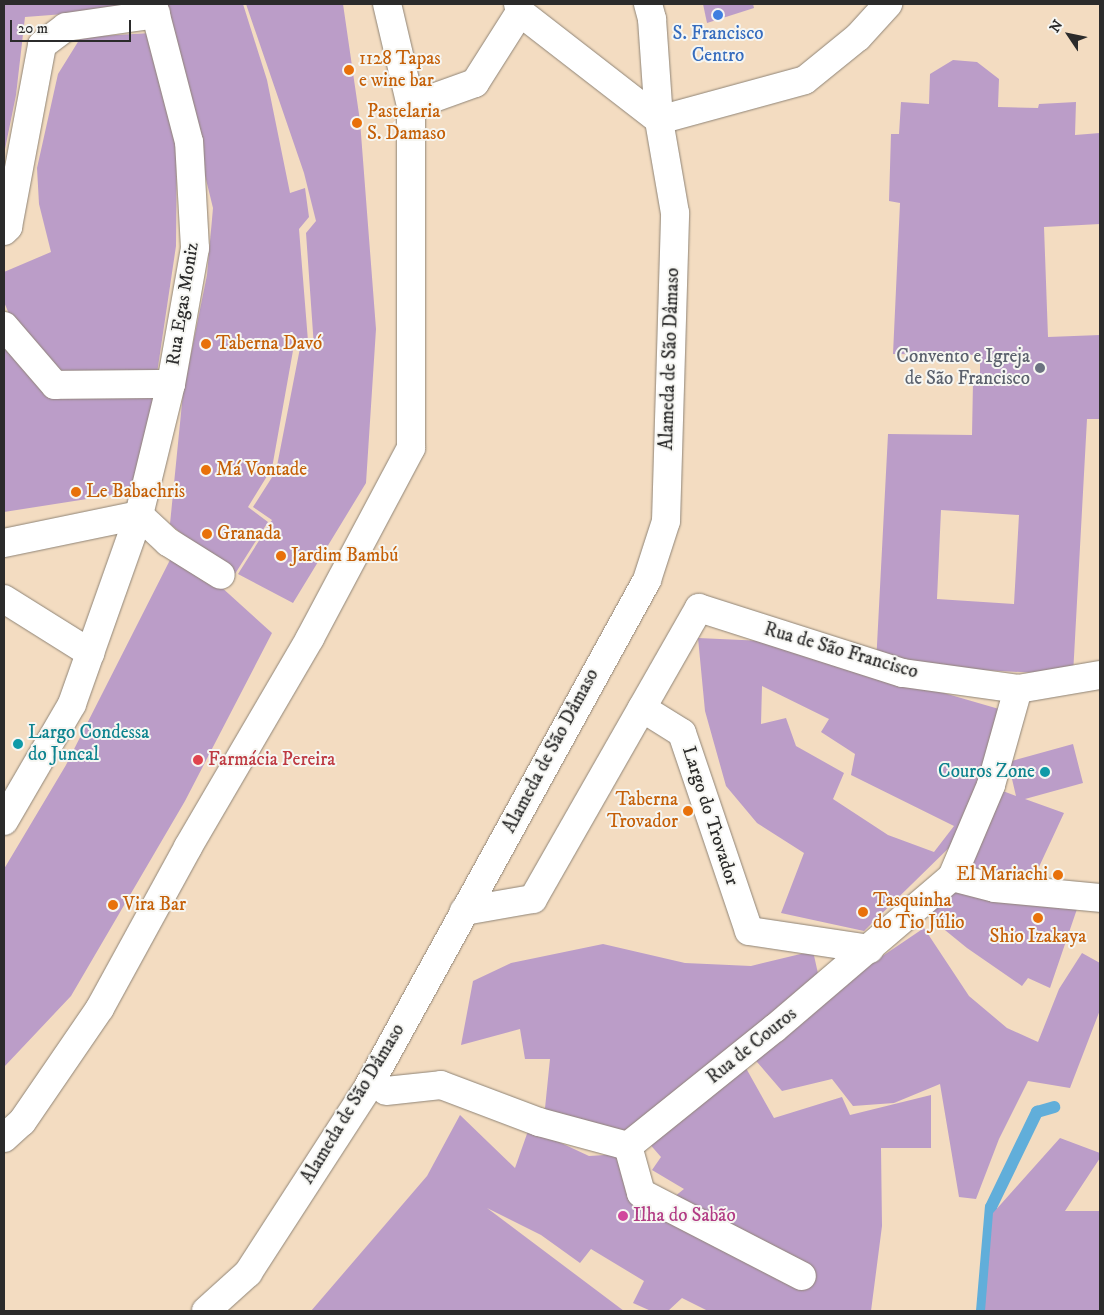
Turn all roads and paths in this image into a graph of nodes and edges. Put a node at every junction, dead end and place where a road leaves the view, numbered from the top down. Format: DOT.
graph roads {
  1 [pos="386,4"];
  2 [pos="648,4"];
  3 [pos="888,4"];
  4 [pos="519,8"];
  5 [pos="154,9"];
  6 [pos="411,106"];
  7 [pos="658,120"];
  8 [pos="4,231"];
  9 [pos="4,326"];
  10 [pos="171,384"];
  11 [pos="140,515"];
  12 [pos="4,543"];
  13 [pos="221,575"];
  14 [pos="4,599"];
  15 [pos="90,652"];
  16 [pos="1100,675"];
  17 [pos="1018,688"];
  18 [pos="642,708"];
  19 [pos="4,821"];
  20 [pos="952,877"];
  21 [pos="1090,897"];
  22 [pos="464,911"];
  23 [pos="870,949"];
  24 [pos="386,1091"];
  25 [pos="4,1138"];
  26 [pos="628,1146"];
  27 [pos="802,1276"];
  28 [pos="206,1311"];
  1 -- 6 [label="street"];
  2 -- 7 [label="street, Alameda de São Dâmaso"];
  3 -- 7 [label="street"];
  4 -- 6 [label="street"];
  4 -- 7 [label="street"];
  5 -- 8 [label="street"];
  5 -- 10 [label="street, Rua Egas Moniz"];
  6 -- 25 [label="street"];
  7 -- 22 [label="street, Alameda de São Dâmaso"];
  9 -- 10 [label="street"];
  10 -- 11 [label="street, Rua Egas Moniz"];
  11 -- 12 [label="street"];
  11 -- 13 [label="street"];
  11 -- 15 [label="street"];
  14 -- 15 [label="street"];
  15 -- 19 [label="street"];
  16 -- 17 [label="street, Rua de São Francisco"];
  17 -- 18 [label="street, Rua de São Francisco"];
  17 -- 20 [label="street"];
  18 -- 22 [label="street"];
  18 -- 23 [label="street, Largo do Trovador"];
  20 -- 21 [label="street"];
  20 -- 23 [label="street, Rua de Couros"];
  22 -- 28 [label="street, Alameda de São Dâmaso"];
  23 -- 26 [label="street, Rua de Couros"];
  24 -- 26 [label="street"];
  26 -- 27 [label="street"];
}
